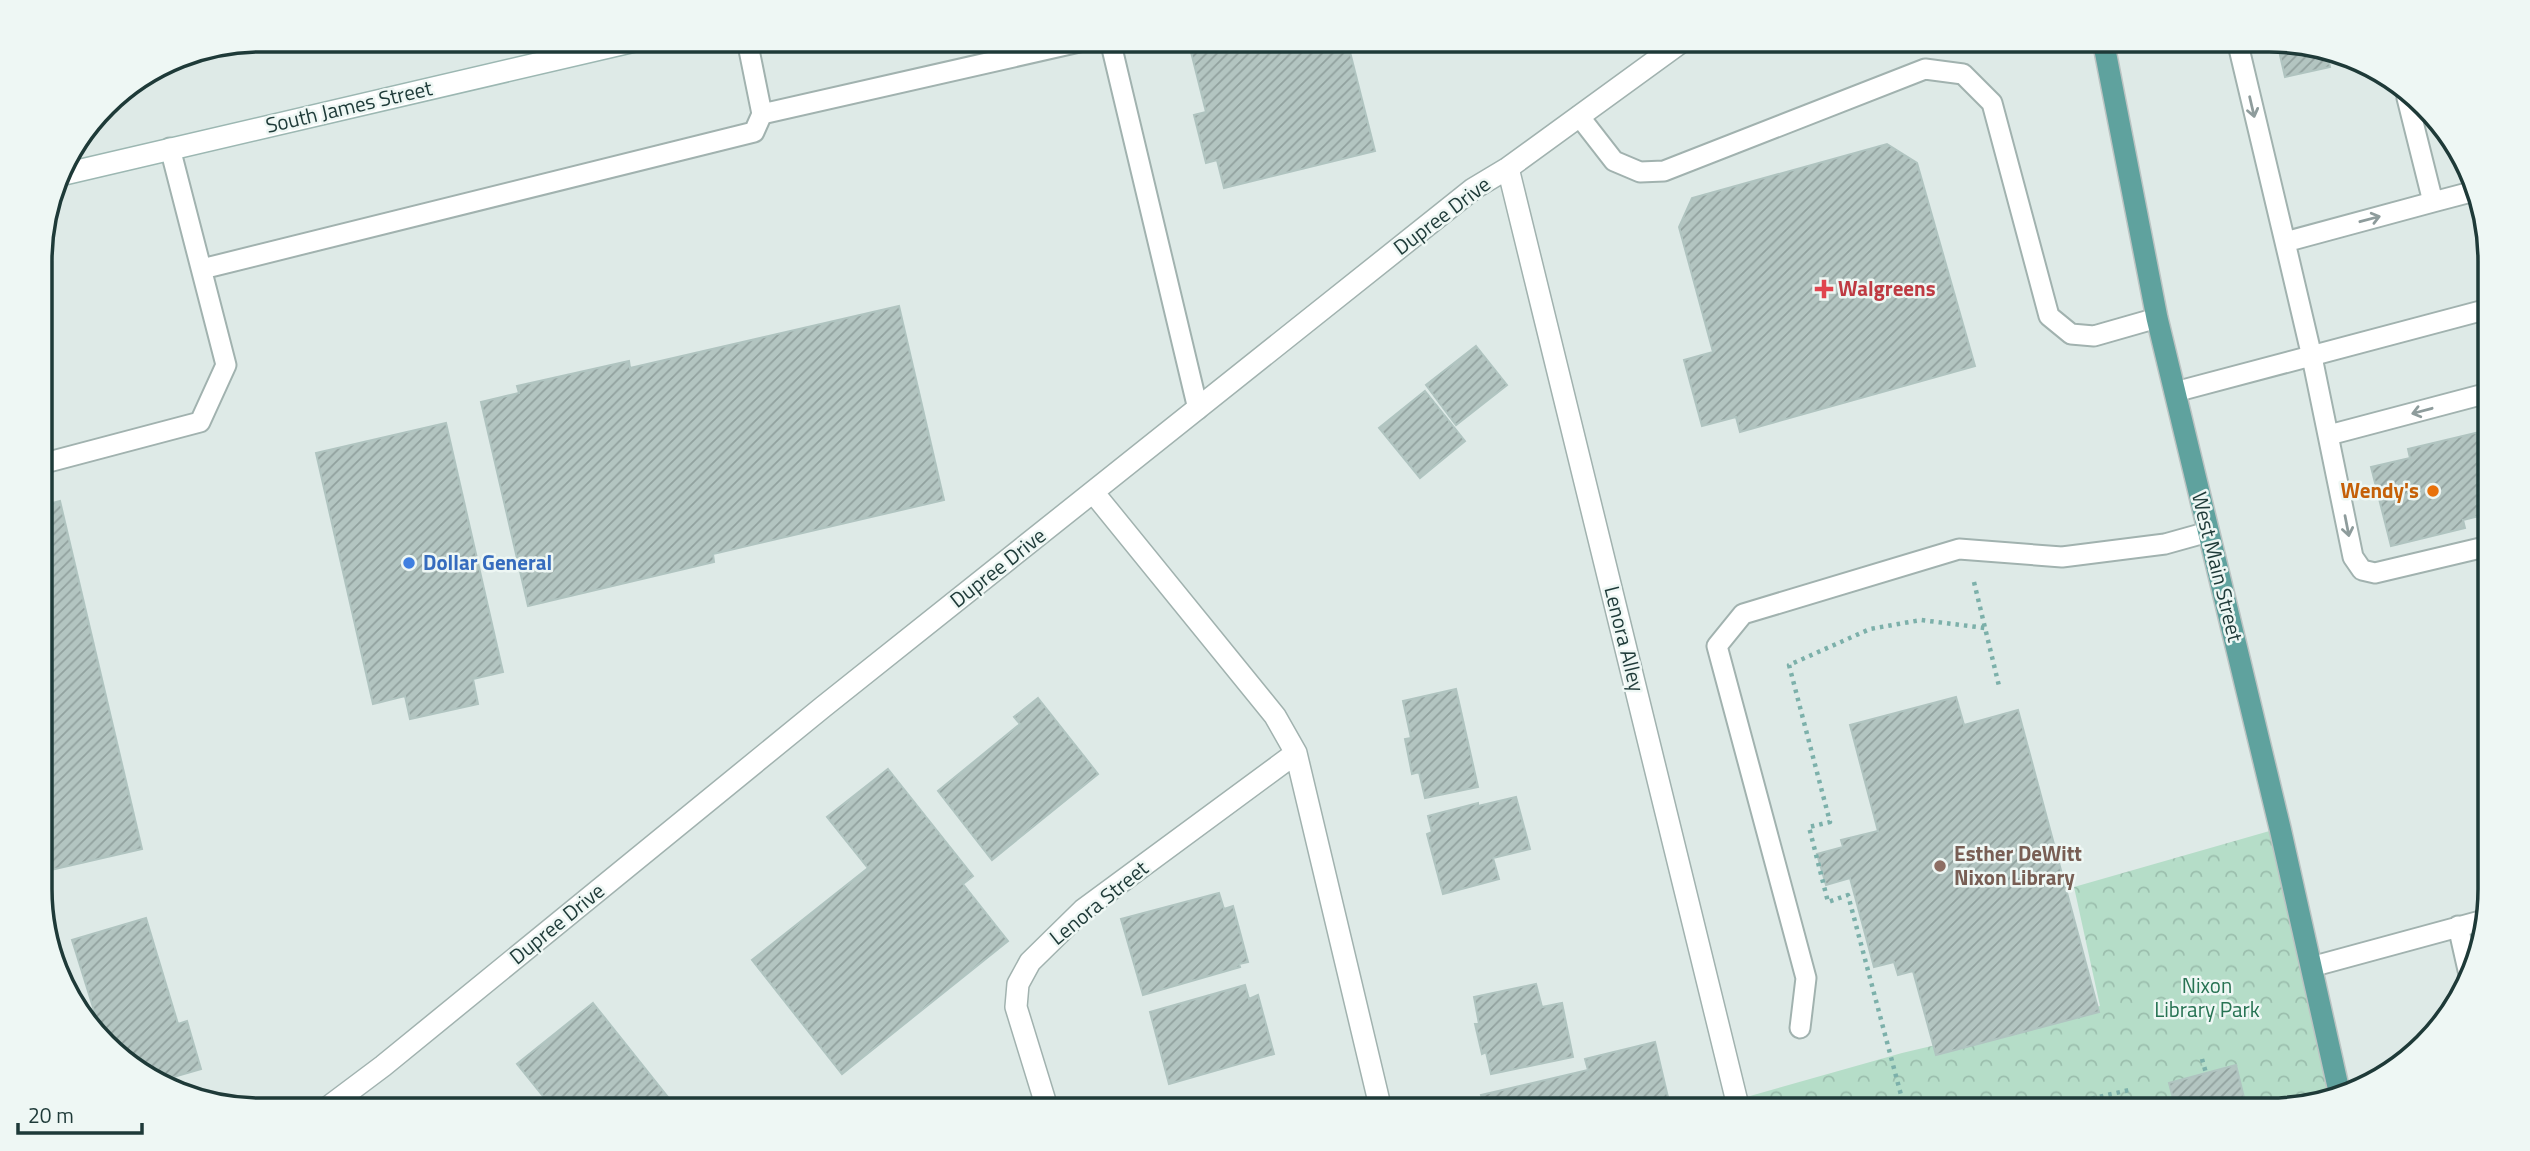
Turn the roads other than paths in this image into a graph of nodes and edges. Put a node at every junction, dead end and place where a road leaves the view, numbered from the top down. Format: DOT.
graph roads {
  1 [pos="580,53"];
  2 [pos="750,53"];
  3 [pos="1031,53"];
  4 [pos="1113,53"];
  5 [pos="1666,53"];
  6 [pos="2106,53"];
  7 [pos="2240,53"];
  8 [pos="2409,108"];
  9 [pos="762,114"];
  10 [pos="1580,116"];
  11 [pos="170,148"];
  12 [pos="1508,168"];
  13 [pos="73,172"];
  14 [pos="2466,193"];
  15 [pos="2433,202"];
  16 [pos="2285,242"];
  17 [pos="202,269"];
  18 [pos="2478,312"];
  19 [pos="2157,318"];
  20 [pos="2312,356"];
  21 [pos="2175,392"];
  22 [pos="2478,396"];
  23 [pos="1198,409"];
  24 [pos="2329,435"];
  25 [pos="53,461"];
  26 [pos="1093,492"];
  27 [pos="2208,532"];
  28 [pos="2478,549"];
  29 [pos="1296,753"];
  30 [pos="2474,922"];
  31 [pos="2458,926"];
  32 [pos="2466,958"];
  33 [pos="2311,967"];
  34 [pos="1800,1028"];
  35 [pos="2338,1086"];
  36 [pos="340,1098"];
  37 [pos="1044,1098"];
  38 [pos="1378,1098"];
  39 [pos="1736,1098"];
  1 -- 11 [label="street, South James Street"];
  2 -- 9 [label="lane"];
  3 -- 9 [label="lane"];
  4 -- 23 [label="lane"];
  5 -- 10 [label="street, Dupree Drive"];
  6 -- 19 [label="main road, West Main Street"];
  7 -- 16 [label="lane, one-way"];
  8 -- 15 [label="lane"];
  9 -- 17 [label="lane"];
  10 -- 12 [label="street, Dupree Drive"];
  10 -- 19 [label="lane"];
  11 -- 13 [label="street, South James Street"];
  11 -- 17 [label="lane"];
  12 -- 23 [label="street, Dupree Drive"];
  12 -- 39 [label="street, Lenora Alley"];
  14 -- 15 [label="lane"];
  16 -- 15 [label="lane, one-way"];
  16 -- 20 [label="lane"];
  17 -- 25 [label="lane"];
  18 -- 20 [label="lane"];
  19 -- 21 [label="main road, West Main Street"];
  20 -- 21 [label="lane"];
  20 -- 24 [label="lane"];
  21 -- 27 [label="main road, West Main Street"];
  22 -- 24 [label="lane, one-way"];
  23 -- 26 [label="street, Dupree Drive"];
  24 -- 28 [label="lane, one-way"];
  26 -- 29 [label="street"];
  26 -- 36 [label="street, Dupree Drive"];
  27 -- 33 [label="main road, West Main Street"];
  27 -- 34 [label="lane"];
  29 -- 37 [label="street, Lenora Street"];
  29 -- 38 [label="street"];
  30 -- 31 [label="lane"];
  31 -- 32 [label="lane"];
  31 -- 33 [label="lane"];
  33 -- 35 [label="main road, West Main Street"];
}
